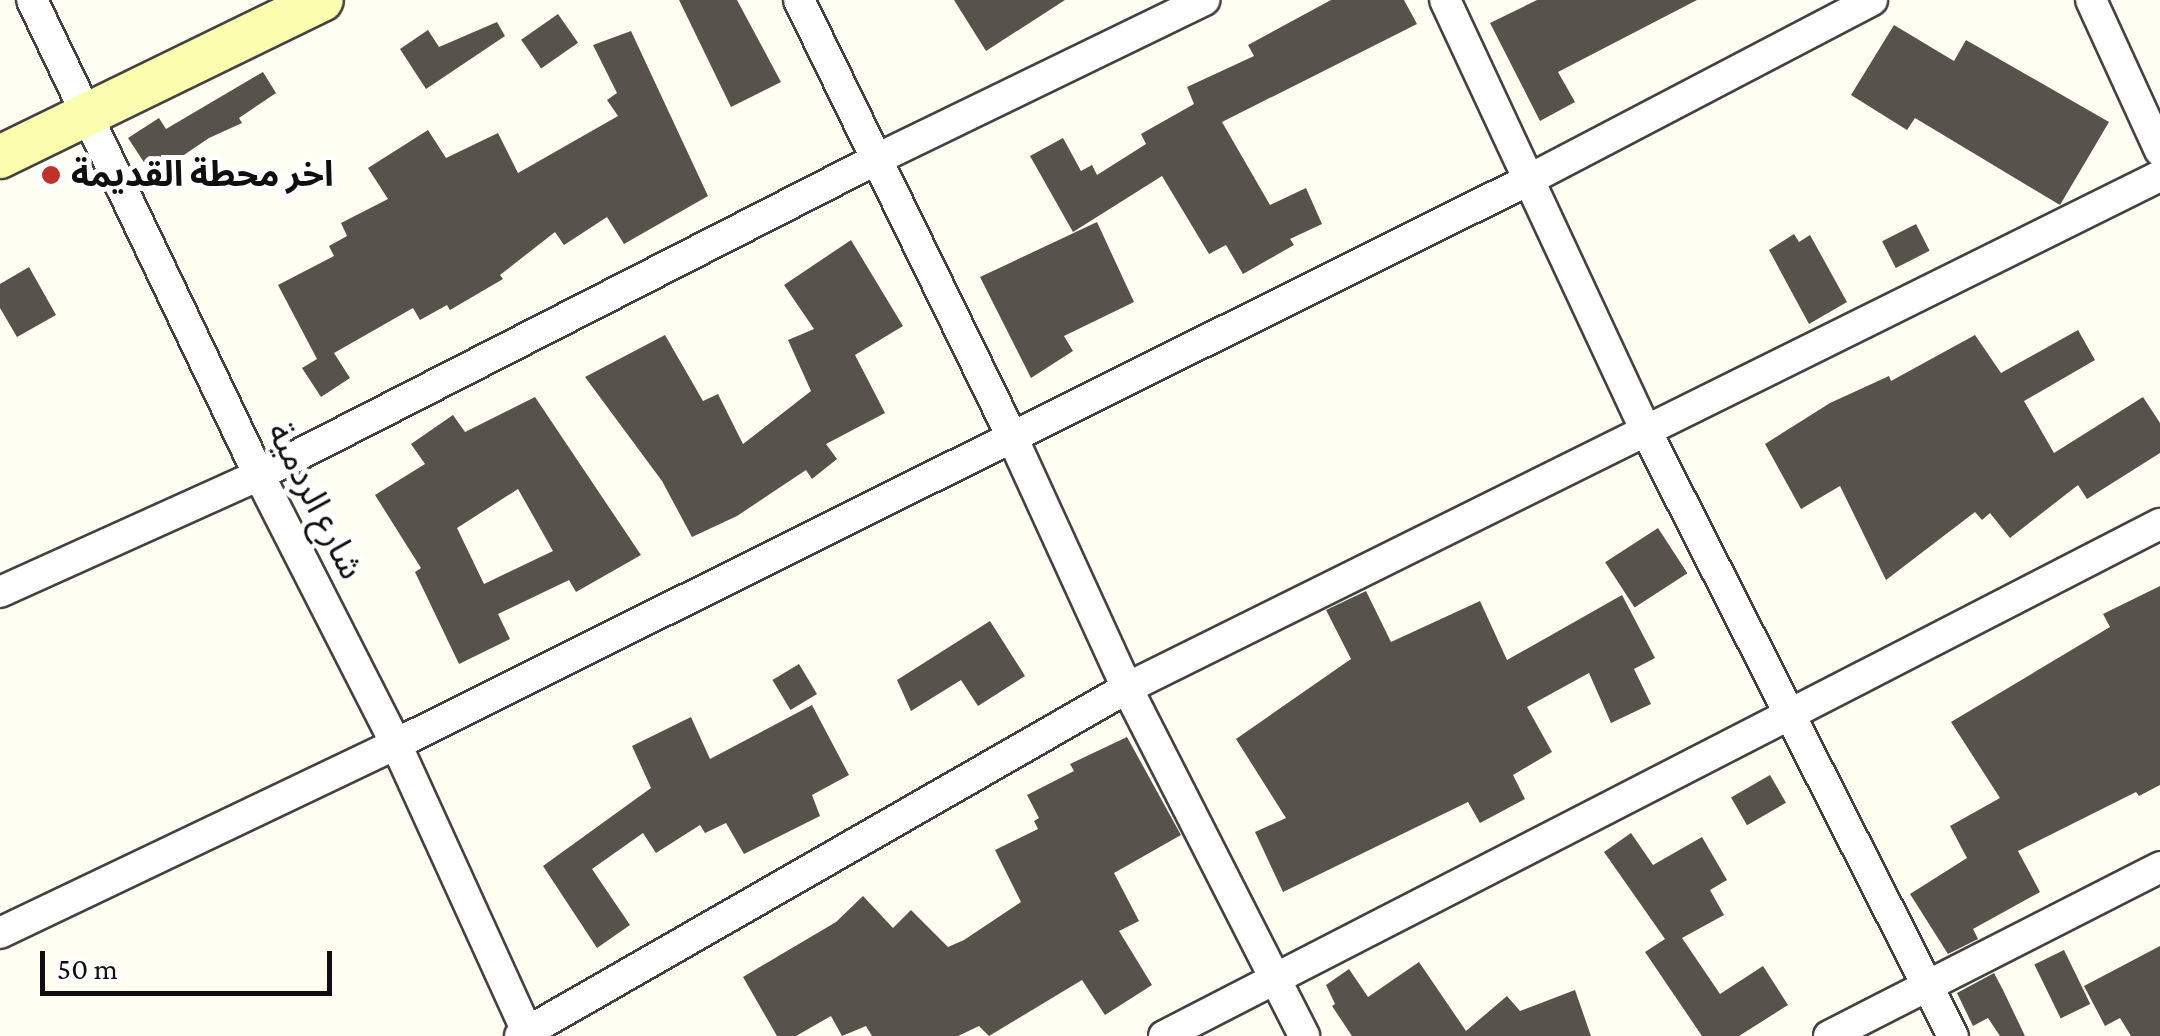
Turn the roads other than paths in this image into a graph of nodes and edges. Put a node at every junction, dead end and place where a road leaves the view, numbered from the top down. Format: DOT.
graph roads {
  1 [pos="32,0"];
  2 [pos="322,0"];
  3 [pos="799,0"];
  4 [pos="1204,0"];
  5 [pos="1445,0"];
  6 [pos="1872,0"];
  7 [pos="2091,0"];
  8 [pos="86,114"];
  9 [pos="2160,151"];
  10 [pos="0,157"];
  11 [pos="878,159"];
  12 [pos="2160,176"];
  13 [pos="1530,180"];
  14 [pos="1646,431"];
  15 [pos="1012,437"];
  16 [pos="259,475"];
  17 [pos="2160,524"];
  18 [pos="0,592"];
  19 [pos="1127,688"];
  20 [pos="1790,716"];
  21 [pos="396,744"];
  22 [pos="2160,868"];
  23 [pos="0,933"];
  24 [pos="1275,977"];
  25 [pos="1930,987"];
  26 [pos="525,1035"];
  27 [pos="1164,1036"];
  28 [pos="1304,1036"];
  29 [pos="1829,1036"];
  30 [pos="1953,1036"];
  1 -- 8 [label="street, شارع الردمية"];
  2 -- 8 [label="street"];
  3 -- 11 [label="street"];
  4 -- 11 [label="street"];
  5 -- 13 [label="street"];
  6 -- 13 [label="street"];
  7 -- 9 [label="street"];
  8 -- 10 [label="street"];
  8 -- 16 [label="street, شارع الردمية"];
  11 -- 15 [label="street"];
  11 -- 16 [label="street"];
  12 -- 14 [label="street"];
  13 -- 14 [label="street"];
  13 -- 15 [label="street"];
  14 -- 19 [label="street"];
  14 -- 20 [label="street"];
  15 -- 19 [label="street"];
  15 -- 21 [label="street"];
  16 -- 18 [label="street"];
  16 -- 21 [label="street, شارع الردمية"];
  17 -- 20 [label="street"];
  19 -- 24 [label="street"];
  19 -- 26 [label="street"];
  20 -- 24 [label="street"];
  20 -- 25 [label="street"];
  21 -- 23 [label="street"];
  21 -- 26 [label="street, شارع الردمية"];
  22 -- 25 [label="street"];
  24 -- 27 [label="street"];
  24 -- 28 [label="street"];
  25 -- 29 [label="street"];
  25 -- 30 [label="street"];
}
